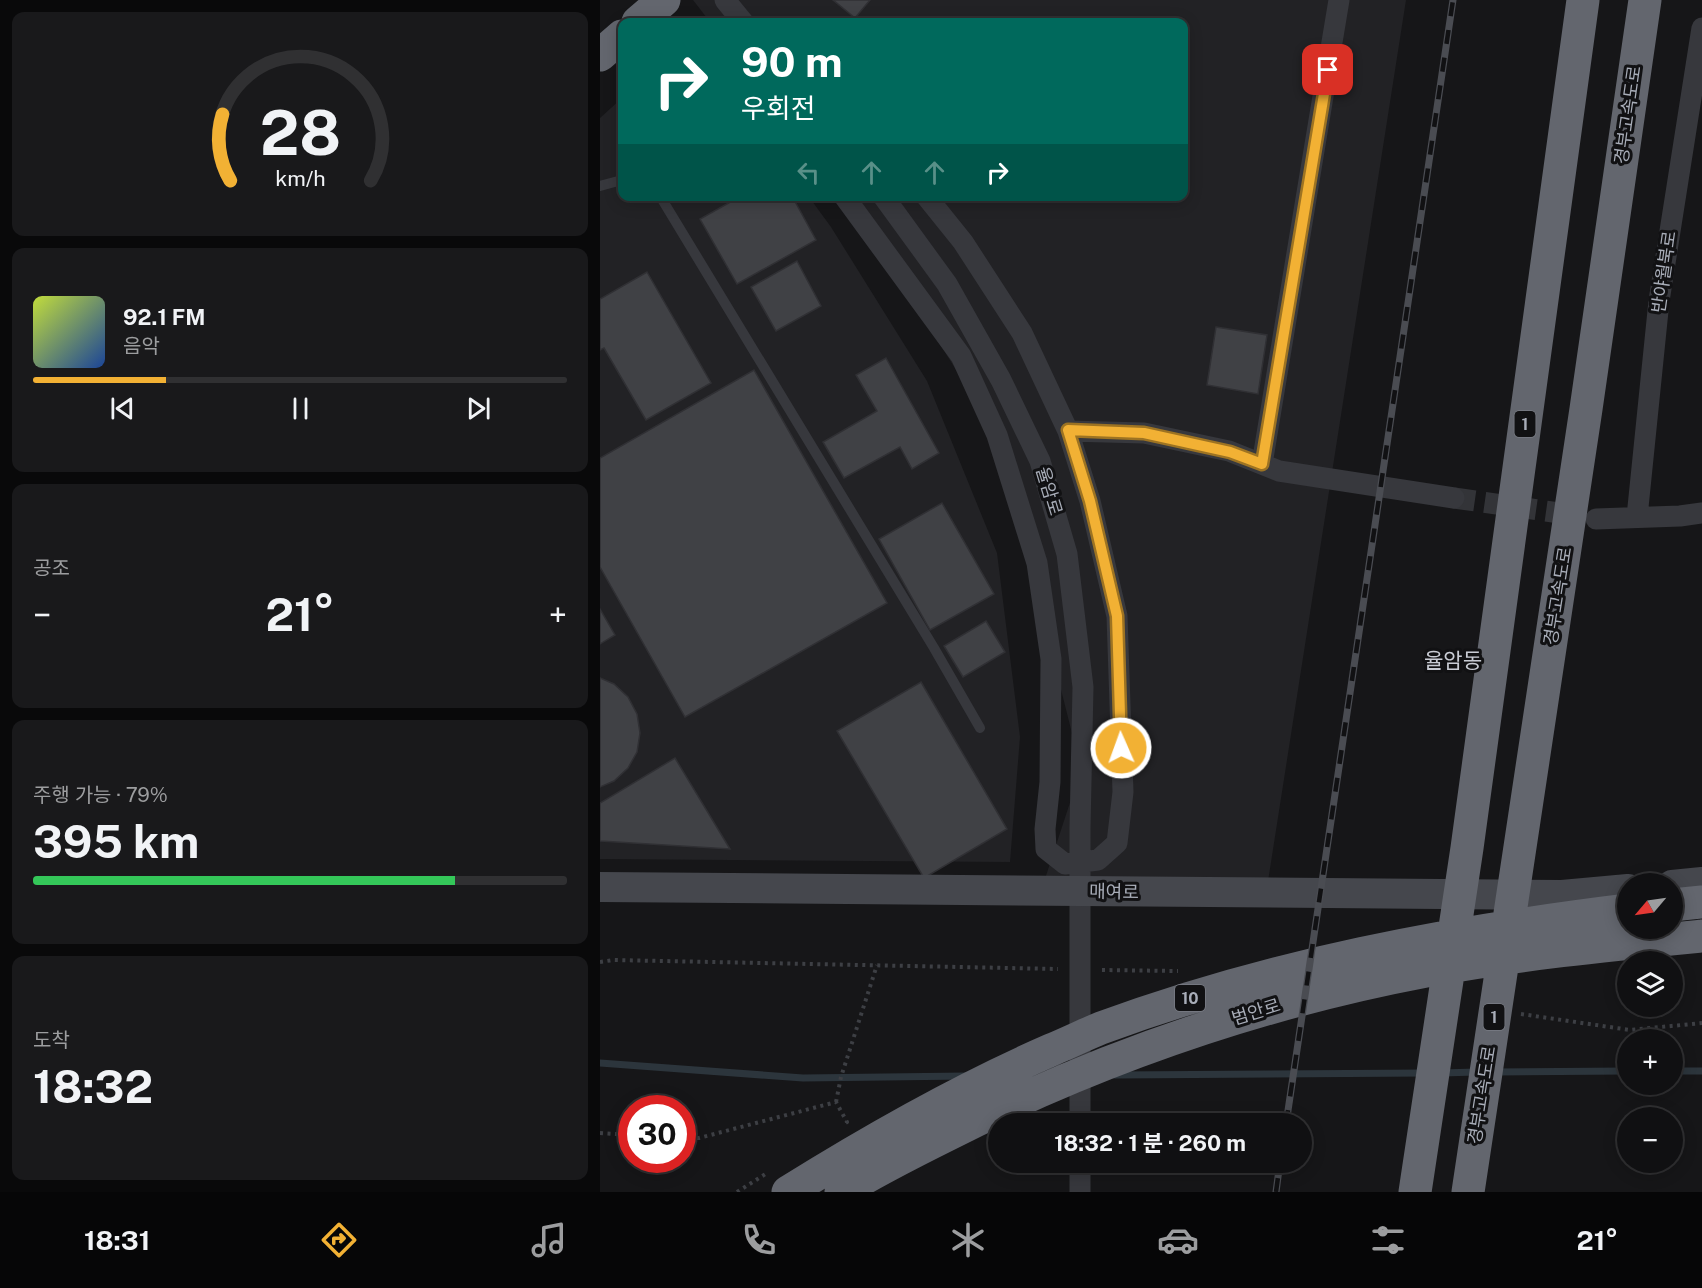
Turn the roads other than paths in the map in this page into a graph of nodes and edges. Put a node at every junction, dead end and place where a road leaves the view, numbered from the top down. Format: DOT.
graph roads {
  1 [pos="664,0"];
  2 [pos="725,0"];
  3 [pos="1339,0"];
  4 [pos="1583,0"];
  5 [pos="1645,0"];
  6 [pos="643,18"];
  7 [pos="740,18"];
  8 [pos="1702,28"];
  9 [pos="618,39"];
  10 [pos="600,55"];
  11 [pos="618,181"];
  12 [pos="600,186"];
  13 [pos="663,201"];
  14 [pos="848,201"];
  15 [pos="887,201"];
  16 [pos="930,201"];
  17 [pos="1068,430"];
  18 [pos="1262,464"];
  19 [pos="1454,498"];
  20 [pos="1702,513"];
  21 [pos="1637,517"];
  22 [pos="1596,519"];
  23 [pos="980,728"];
  24 [pos="1702,882"];
  25 [pos="1683,884"];
  26 [pos="600,887"];
  27 [pos="1617,890"];
  28 [pos="1683,894"];
  29 [pos="1702,897"];
  30 [pos="1702,902"];
  31 [pos="1683,904"];
  32 [pos="1617,912"];
  33 [pos="1702,936"];
  34 [pos="1080,1113"];
  35 [pos="1080,1173"];
  36 [pos="777,1183"];
  37 [pos="841,1192"];
  38 [pos="1080,1192"];
  39 [pos="1415,1192"];
  40 [pos="1468,1192"];
  1 -- 6 [label="highway"];
  2 -- 7 [label="street"];
  3 -- 18 [label="street"];
  4 -- 39 [label="highway, 1"];
  5 -- 40 [label="highway, 경부고속도로 / 1"];
  8 -- 21 [label="street, 반야월북로"];
  9 -- 10 [label="highway"];
  11 -- 12 [label="lane"];
  13 -- 23 [label="lane"];
  14 -- 17 [label="street"];
  15 -- 34 [label="street, 율암로"];
  16 -- 17 [label="street"];
  17 -- 18 [label="street"];
  18 -- 19 [label="street"];
  20 -- 21 [label="street"];
  21 -- 22 [label="street"];
  24 -- 25 [label="street"];
  26 -- 27 [label="street, 매여로"];
  28 -- 29 [label="street"];
  30 -- 31 [label="highway"];
  32 -- 36 [label="highway, 범안로 / 10"];
  33 -- 37 [label="highway, 범안로 / 10"];
  35 -- 38 [label="street"];
}
